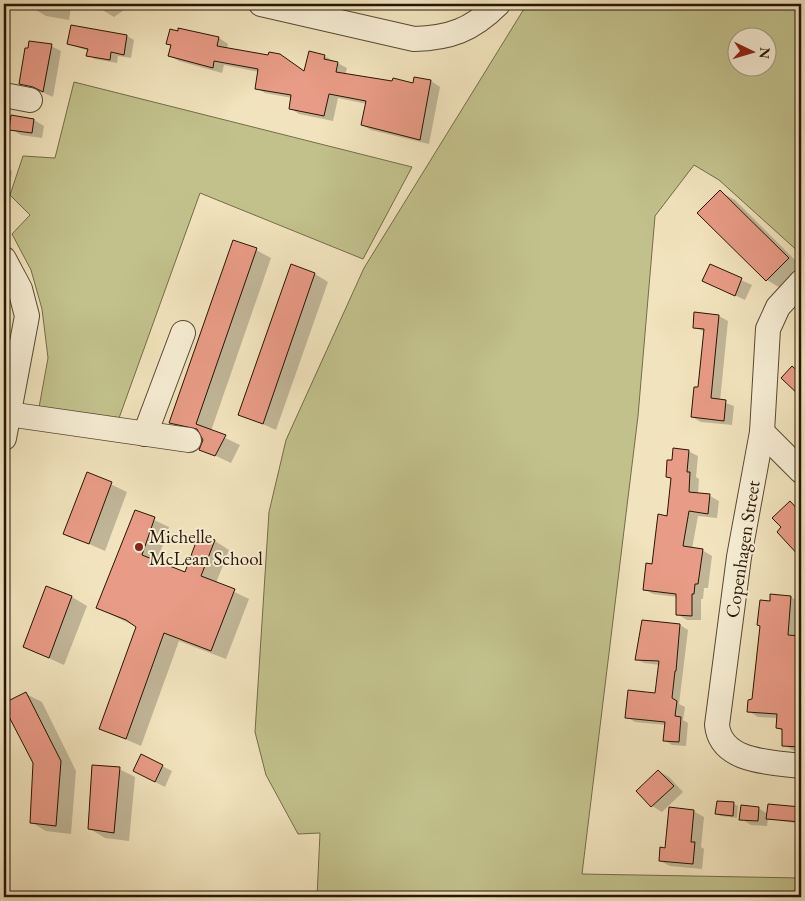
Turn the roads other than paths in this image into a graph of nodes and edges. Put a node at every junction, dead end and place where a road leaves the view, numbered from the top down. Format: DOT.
graph roads {
  1 [pos="261,4"];
  2 [pos="498,4"];
  3 [pos="4,95"];
  4 [pos="30,100"];
  5 [pos="4,259"];
  6 [pos="801,282"];
  7 [pos="183,333"];
  8 [pos="8,414"];
  9 [pos="762,432"];
  10 [pos="146,434"];
  11 [pos="4,438"];
  12 [pos="188,440"];
  13 [pos="801,471"];
  14 [pos="801,766"];
  1 -- 2 [label="street"];
  3 -- 4 [label="street"];
  5 -- 8 [label="street"];
  6 -- 9 [label="street, Copenhagen Street"];
  7 -- 10 [label="street"];
  8 -- 10 [label="street"];
  8 -- 11 [label="street"];
  9 -- 13 [label="street"];
  9 -- 14 [label="street, Copenhagen Street"];
  10 -- 12 [label="street"];
}
